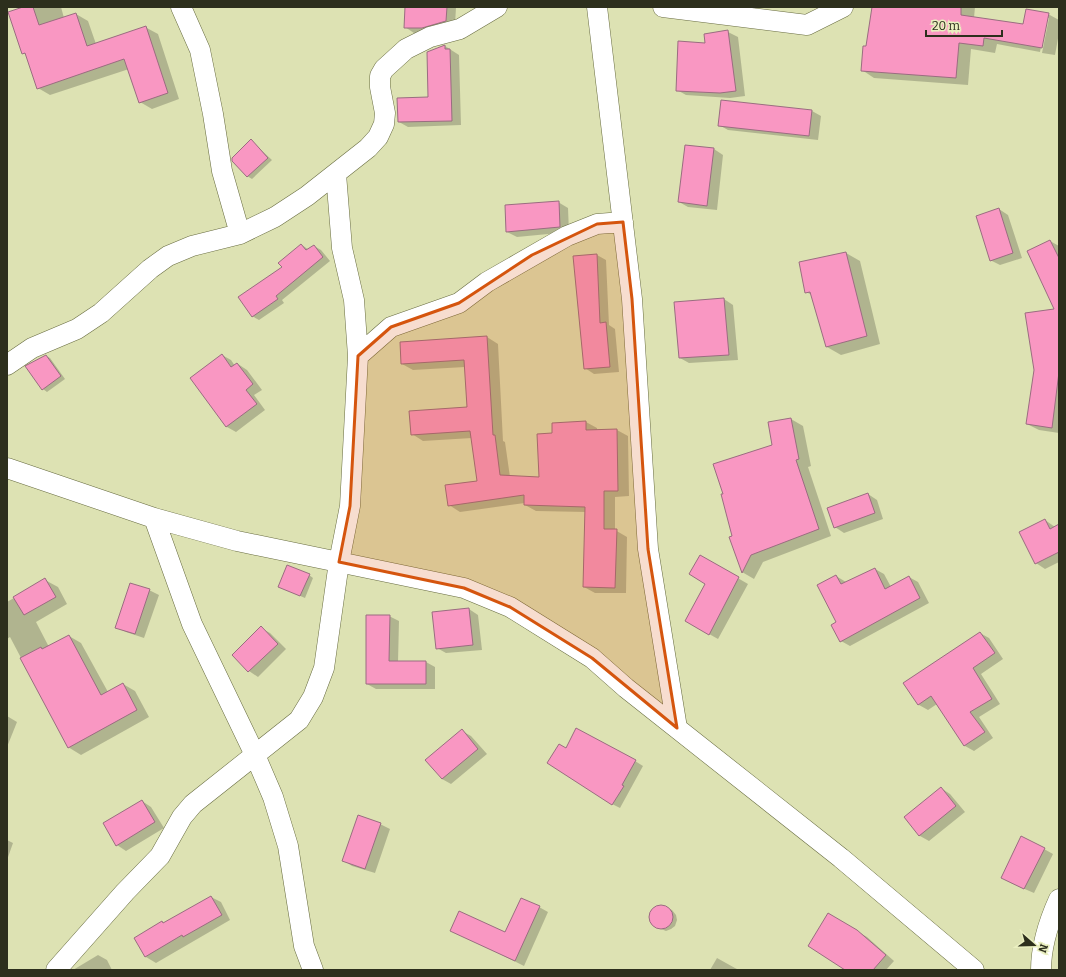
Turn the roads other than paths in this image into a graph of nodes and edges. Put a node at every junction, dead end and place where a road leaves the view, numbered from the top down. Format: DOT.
graph roads {
  1 [pos="181,7"];
  2 [pos="497,7"];
  3 [pos="597,7"];
  4 [pos="663,7"];
  5 [pos="843,7"];
  6 [pos="336,174"];
  7 [pos="623,222"];
  8 [pos="240,234"];
  9 [pos="358,356"];
  10 [pos="7,365"];
  11 [pos="8,466"];
  12 [pos="154,518"];
  13 [pos="339,562"];
  14 [pos="677,728"];
  15 [pos="255,755"];
  16 [pos="1059,899"];
  17 [pos="56,970"];
  18 [pos="313,970"];
  19 [pos="974,970"];
  20 [pos="1041,970"];
  1 -- 8 [label="street"];
  2 -- 6 [label="street"];
  3 -- 7 [label="street"];
  4 -- 5 [label="street"];
  6 -- 8 [label="street"];
  6 -- 9 [label="street"];
  7 -- 9 [label="street"];
  7 -- 14 [label="street"];
  8 -- 10 [label="street"];
  9 -- 13 [label="street"];
  11 -- 12 [label="street"];
  12 -- 13 [label="street"];
  12 -- 15 [label="street"];
  13 -- 14 [label="street"];
  13 -- 15 [label="street"];
  14 -- 19 [label="street"];
  15 -- 17 [label="street"];
  15 -- 18 [label="street"];
  16 -- 20 [label="street"];
}
